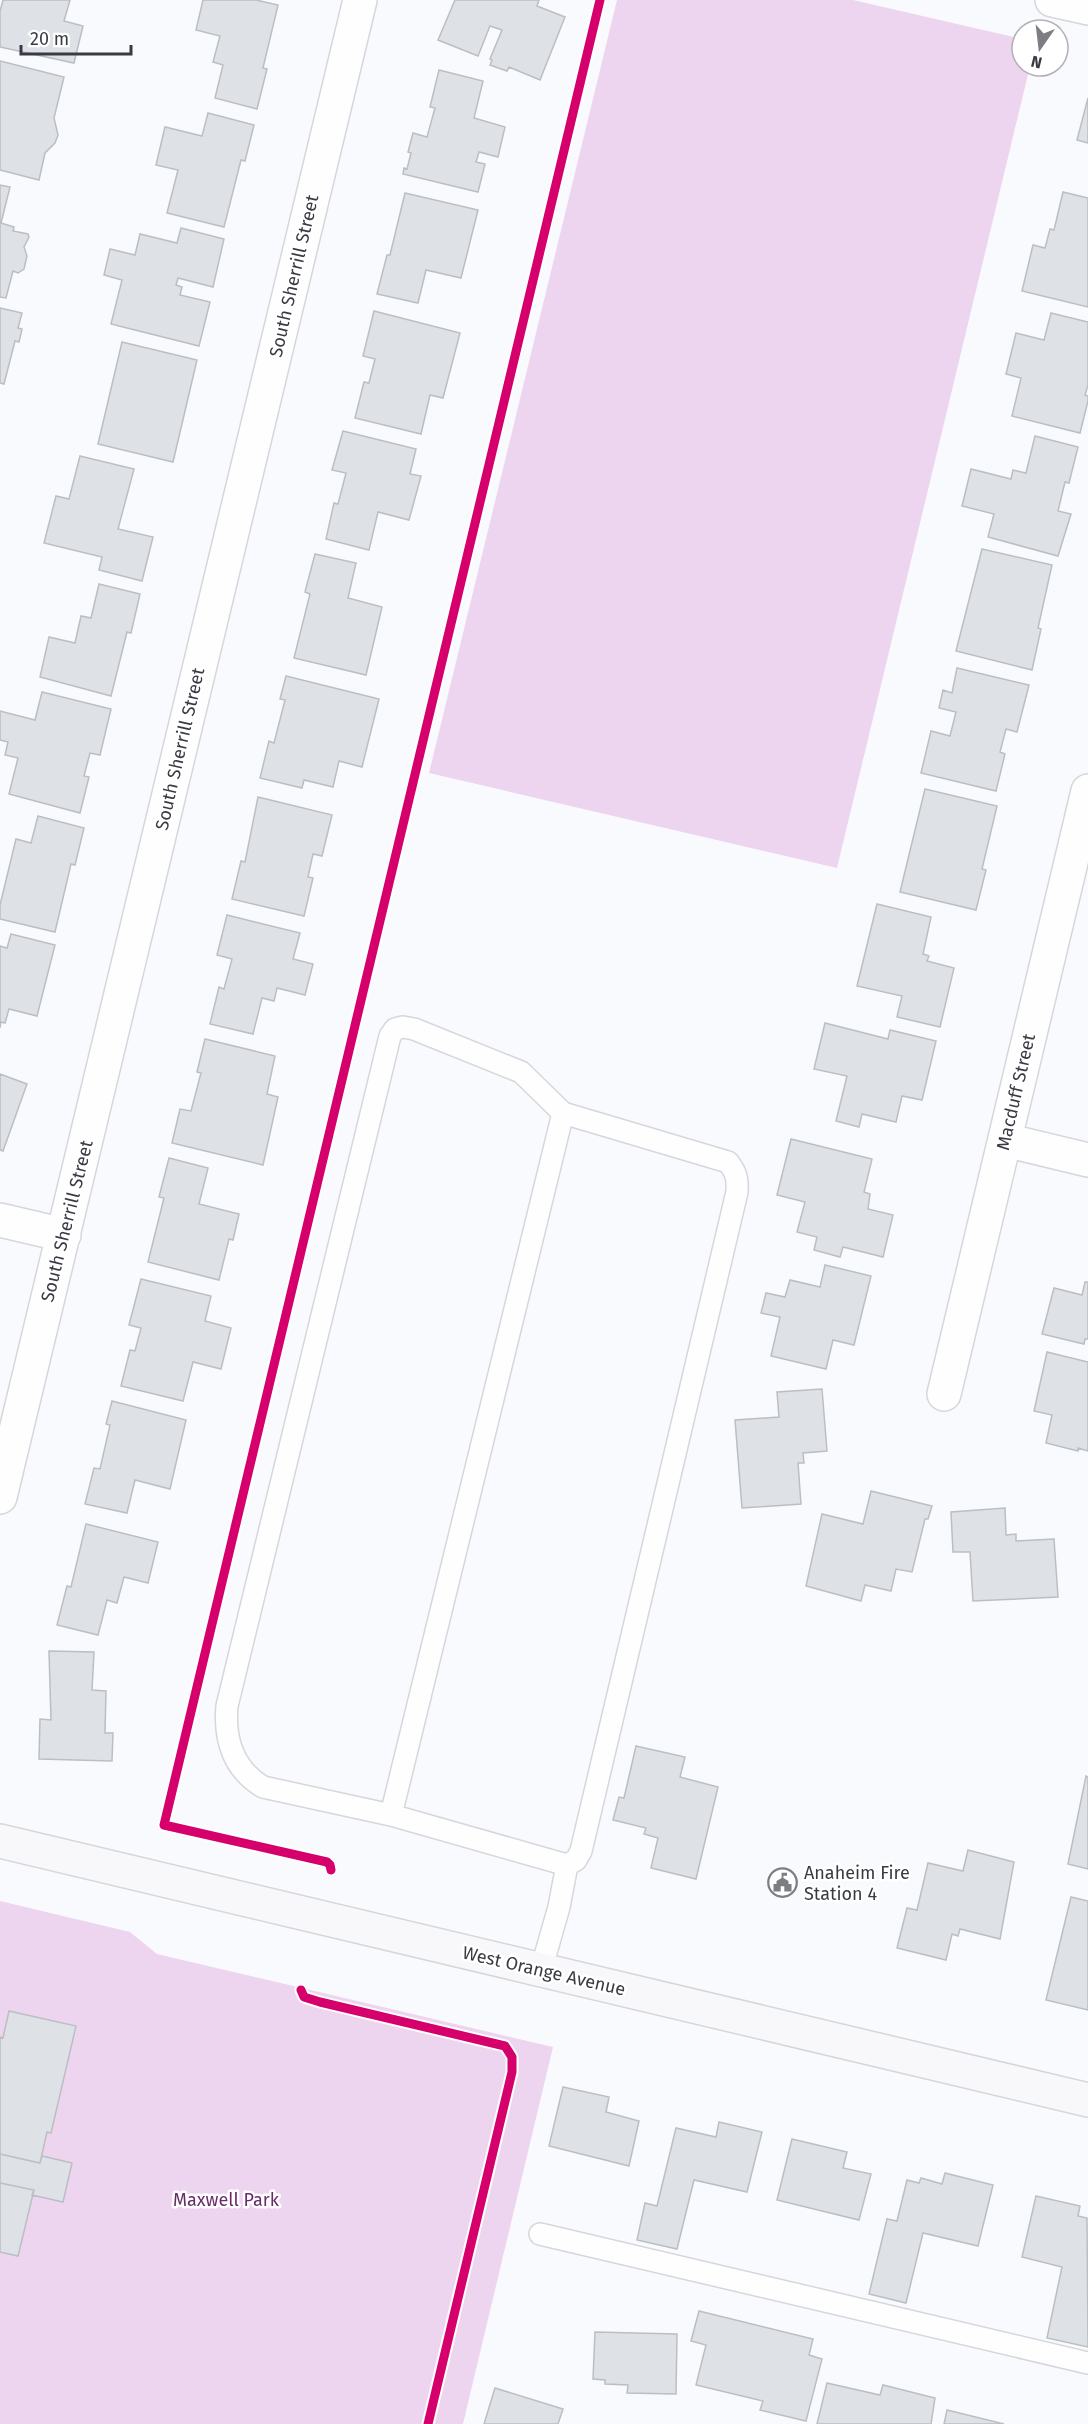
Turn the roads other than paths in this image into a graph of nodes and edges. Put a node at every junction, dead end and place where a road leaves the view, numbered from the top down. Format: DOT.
graph roads {
  1 [pos="360,0"];
  2 [pos="1052,0"];
  3 [pos="1088,9"];
  4 [pos="1088,791"];
  5 [pos="563,1113"];
  6 [pos="1005,1140"];
  7 [pos="1088,1160"];
  8 [pos="0,1220"];
  9 [pos="64,1235"];
  10 [pos="944,1394"];
  11 [pos="0,1497"];
  12 [pos="391,1815"];
  13 [pos="0,1841"];
  14 [pos="567,1865"];
  15 [pos="541,1970"];
  16 [pos="1088,2100"];
  17 [pos="540,2234"];
  18 [pos="1088,2363"];
  1 -- 9 [label="street, South Sherrill Street"];
  2 -- 3 [label="street"];
  4 -- 6 [label="street, Macduff Street"];
  5 -- 12 [label="lane"];
  5 -- 12 [label="lane"];
  5 -- 14 [label="lane"];
  6 -- 7 [label="street"];
  6 -- 10 [label="street, Macduff Street"];
  8 -- 9 [label="street"];
  9 -- 11 [label="street, South Sherrill Street"];
  12 -- 14 [label="lane"];
  13 -- 15 [label="street, West Orange Avenue"];
  14 -- 15 [label="lane"];
  15 -- 16 [label="street, West Orange Avenue"];
  17 -- 18 [label="lane"];
}
